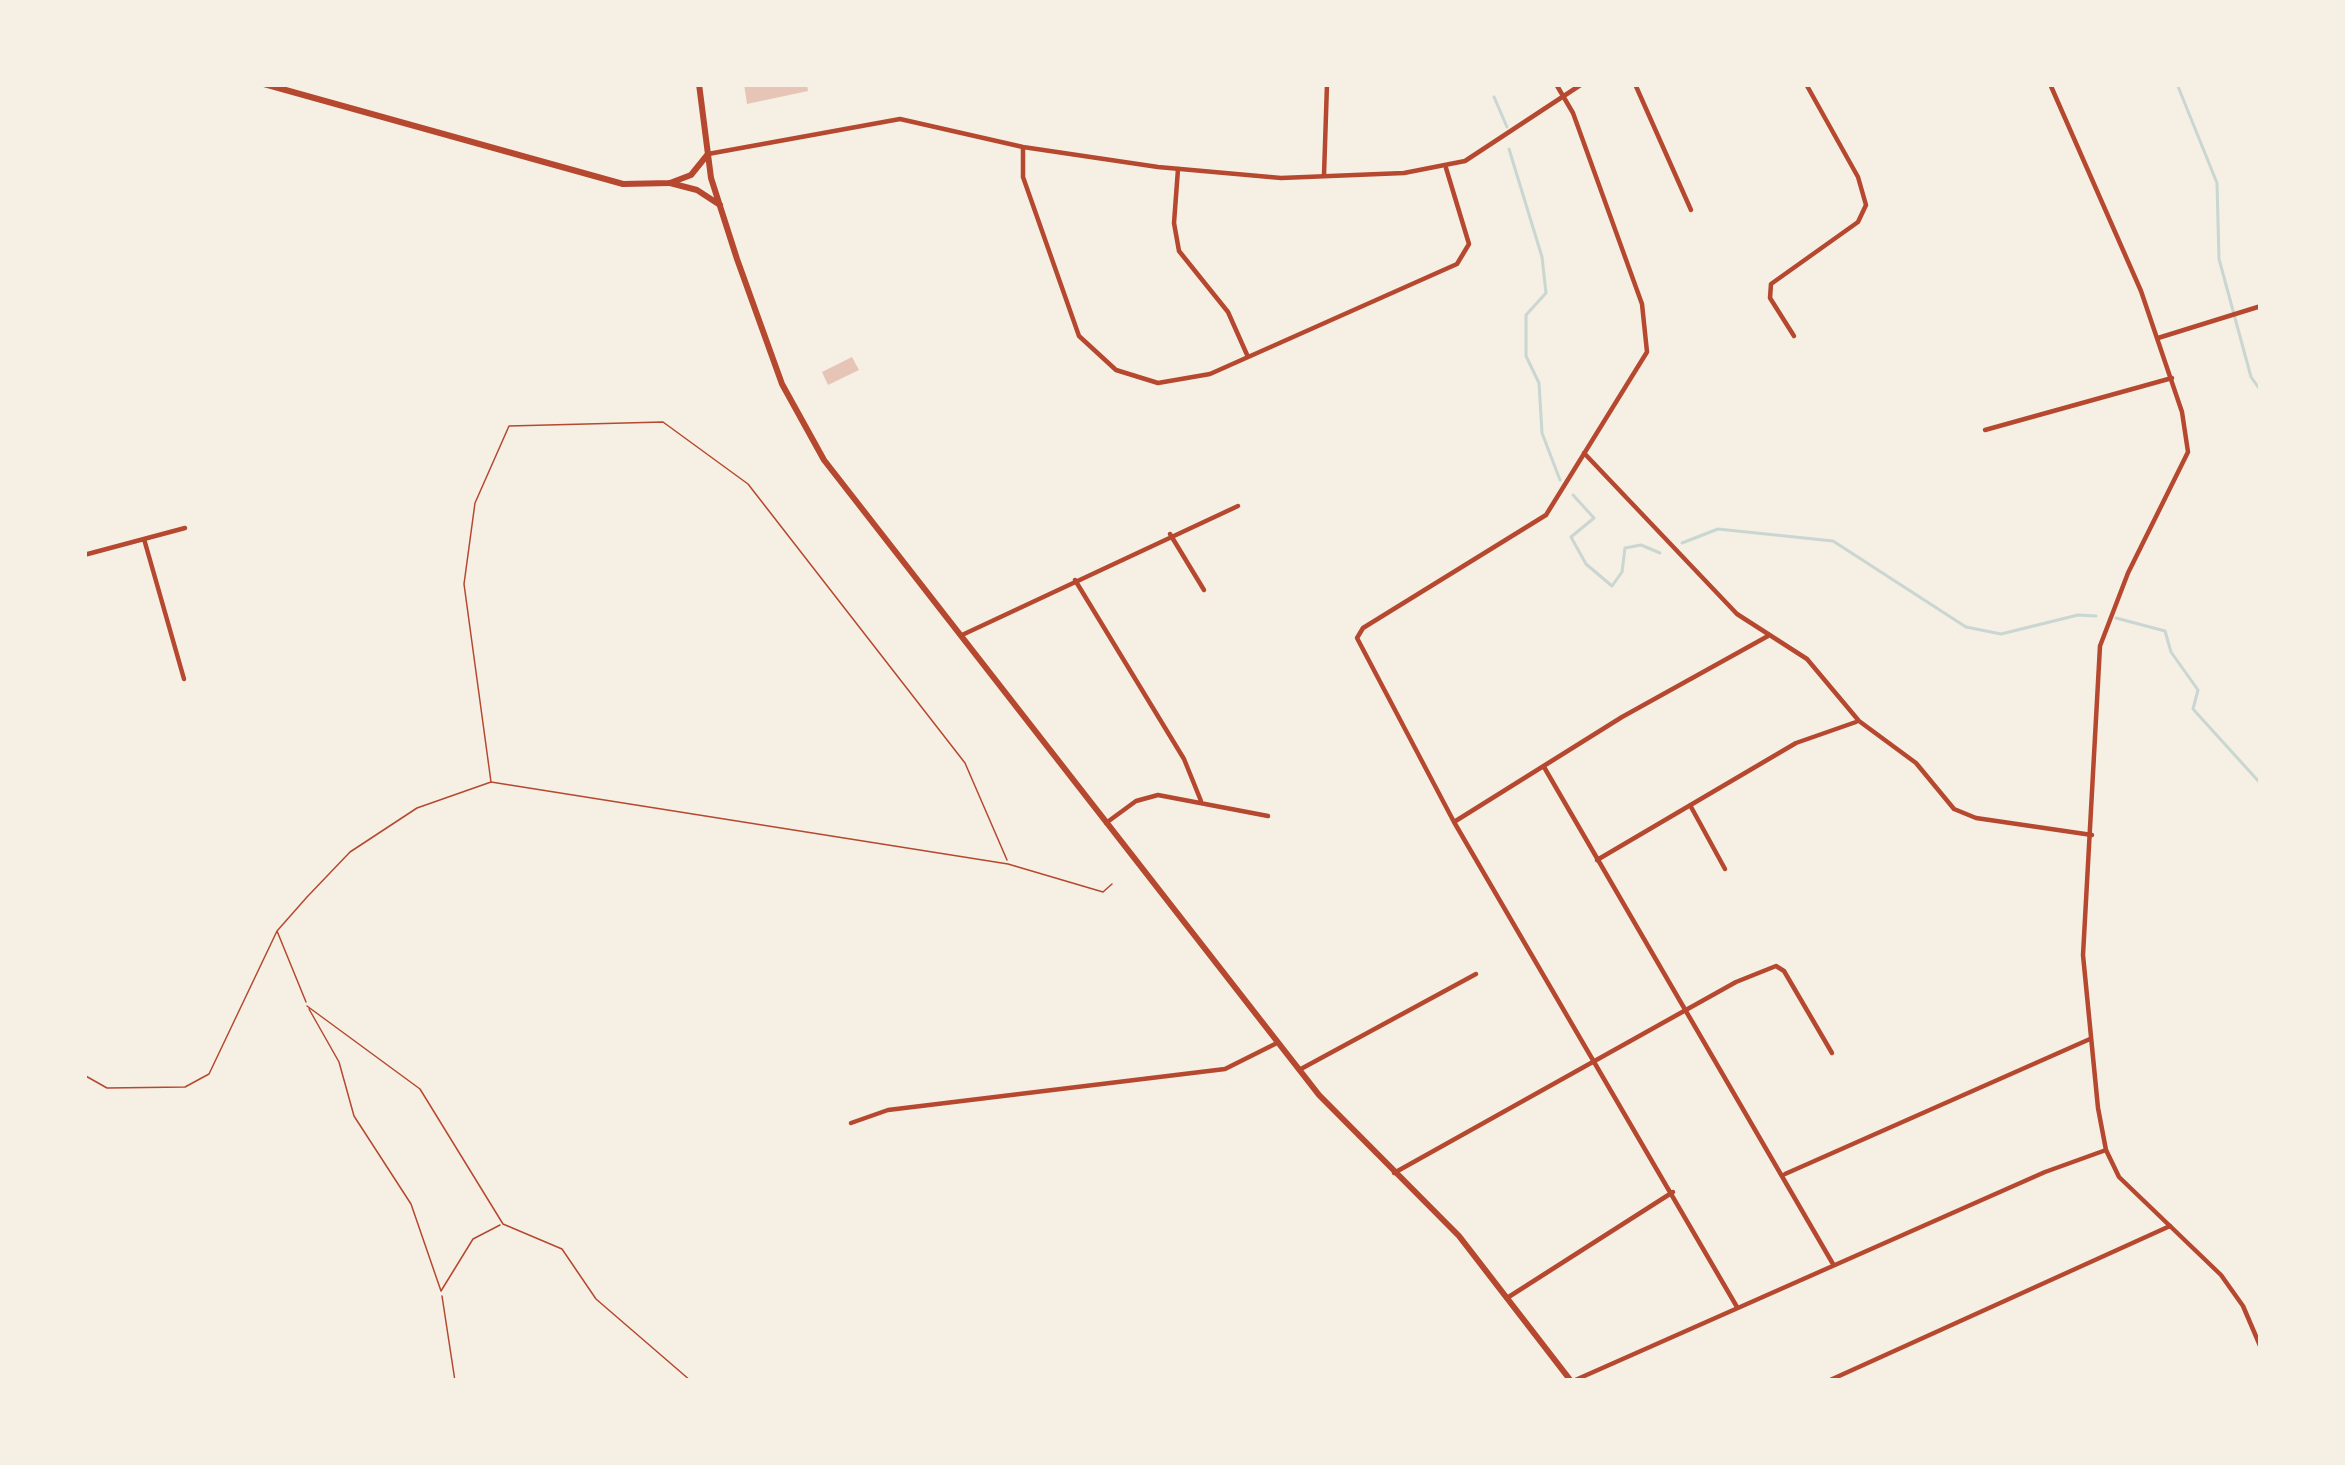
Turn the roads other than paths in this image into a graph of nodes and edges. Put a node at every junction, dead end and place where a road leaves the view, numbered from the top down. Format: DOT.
graph roads {
  1 [pos="264,84"];
  2 [pos="699,84"];
  3 [pos="1327,84"];
  4 [pos="1556,84"];
  5 [pos="1582,84"];
  6 [pos="1635,84"];
  7 [pos="1806,84"];
  8 [pos="2050,84"];
  9 [pos="280,86"];
  10 [pos="1564,98"];
  11 [pos="1023,147"];
  12 [pos="708,154"];
  13 [pos="1446,168"];
  14 [pos="1178,169"];
  15 [pos="1324,175"];
  16 [pos="670,184"];
  17 [pos="720,205"];
  18 [pos="1690,210"];
  19 [pos="2261,306"];
  20 [pos="1794,336"];
  21 [pos="2158,338"];
  22 [pos="1248,357"];
  23 [pos="2172,378"];
  24 [pos="1985,430"];
  25 [pos="1584,453"];
  26 [pos="1238,506"];
  27 [pos="185,528"];
  28 [pos="1171,534"];
  29 [pos="144,538"];
  30 [pos="84,555"];
  31 [pos="1075,580"];
  32 [pos="1204,590"];
  33 [pos="962,635"];
  34 [pos="1768,636"];
  35 [pos="184,679"];
  36 [pos="1859,721"];
  37 [pos="1544,767"];
  38 [pos="1201,801"];
  39 [pos="1690,806"];
  40 [pos="1268,816"];
  41 [pos="1454,821"];
  42 [pos="1106,823"];
  43 [pos="2092,835"];
  44 [pos="1598,860"];
  45 [pos="1725,869"];
  46 [pos="1476,974"];
  47 [pos="1687,1010"];
  48 [pos="2090,1039"];
  49 [pos="1277,1043"];
  50 [pos="1832,1053"];
  51 [pos="1595,1060"];
  52 [pos="1299,1070"];
  53 [pos="851,1123"];
  54 [pos="2106,1150"];
  55 [pos="1394,1173"];
  56 [pos="1785,1174"];
  57 [pos="1673,1192"];
  58 [pos="2170,1226"];
  59 [pos="1832,1264"];
  60 [pos="1507,1298"];
  61 [pos="1737,1307"];
  62 [pos="2261,1348"];
  63 [pos="1572,1381"];
  64 [pos="1828,1381"];
  1 -- 9 [label="main road"];
  2 -- 12 [label="main road"];
  3 -- 15 [label="street"];
  4 -- 10 [label="street"];
  5 -- 10 [label="street"];
  6 -- 18 [label="street"];
  7 -- 20 [label="street"];
  8 -- 21 [label="street"];
  9 -- 16 [label="main road"];
  10 -- 13 [label="street"];
  10 -- 25 [label="street"];
  11 -- 12 [label="street"];
  11 -- 14 [label="street"];
  11 -- 22 [label="street"];
  12 -- 16 [label="main road"];
  12 -- 17 [label="main road"];
  13 -- 15 [label="street"];
  13 -- 22 [label="street"];
  14 -- 15 [label="street"];
  14 -- 22 [label="street"];
  16 -- 17 [label="main road"];
  17 -- 33 [label="main road"];
  19 -- 21 [label="street"];
  21 -- 23 [label="street"];
  23 -- 24 [label="street"];
  23 -- 43 [label="street"];
  25 -- 34 [label="street"];
  25 -- 41 [label="street"];
  26 -- 28 [label="street"];
  27 -- 29 [label="street"];
  28 -- 31 [label="street"];
  28 -- 32 [label="street"];
  29 -- 30 [label="street"];
  29 -- 35 [label="street"];
  31 -- 33 [label="street"];
  31 -- 38 [label="street"];
  33 -- 42 [label="main road"];
  34 -- 36 [label="street"];
  34 -- 37 [label="street"];
  36 -- 39 [label="street"];
  36 -- 43 [label="street"];
  37 -- 41 [label="street"];
  37 -- 44 [label="street"];
  38 -- 40 [label="street"];
  38 -- 42 [label="street"];
  39 -- 44 [label="street"];
  39 -- 45 [label="street"];
  41 -- 51 [label="street"];
  42 -- 49 [label="main road"];
  43 -- 48 [label="street"];
  44 -- 47 [label="street"];
  46 -- 52 [label="street"];
  47 -- 50 [label="street"];
  47 -- 51 [label="street"];
  47 -- 56 [label="street"];
  48 -- 54 [label="street"];
  48 -- 56 [label="street"];
  49 -- 52 [label="main road"];
  49 -- 53 [label="street"];
  51 -- 55 [label="street"];
  51 -- 57 [label="street"];
  52 -- 55 [label="main road"];
  54 -- 58 [label="street"];
  54 -- 59 [label="street"];
  55 -- 60 [label="main road"];
  56 -- 59 [label="street"];
  57 -- 60 [label="street"];
  57 -- 61 [label="street"];
  58 -- 62 [label="street"];
  58 -- 64 [label="street"];
  59 -- 61 [label="street"];
  60 -- 63 [label="main road"];
  61 -- 63 [label="street"];
}
